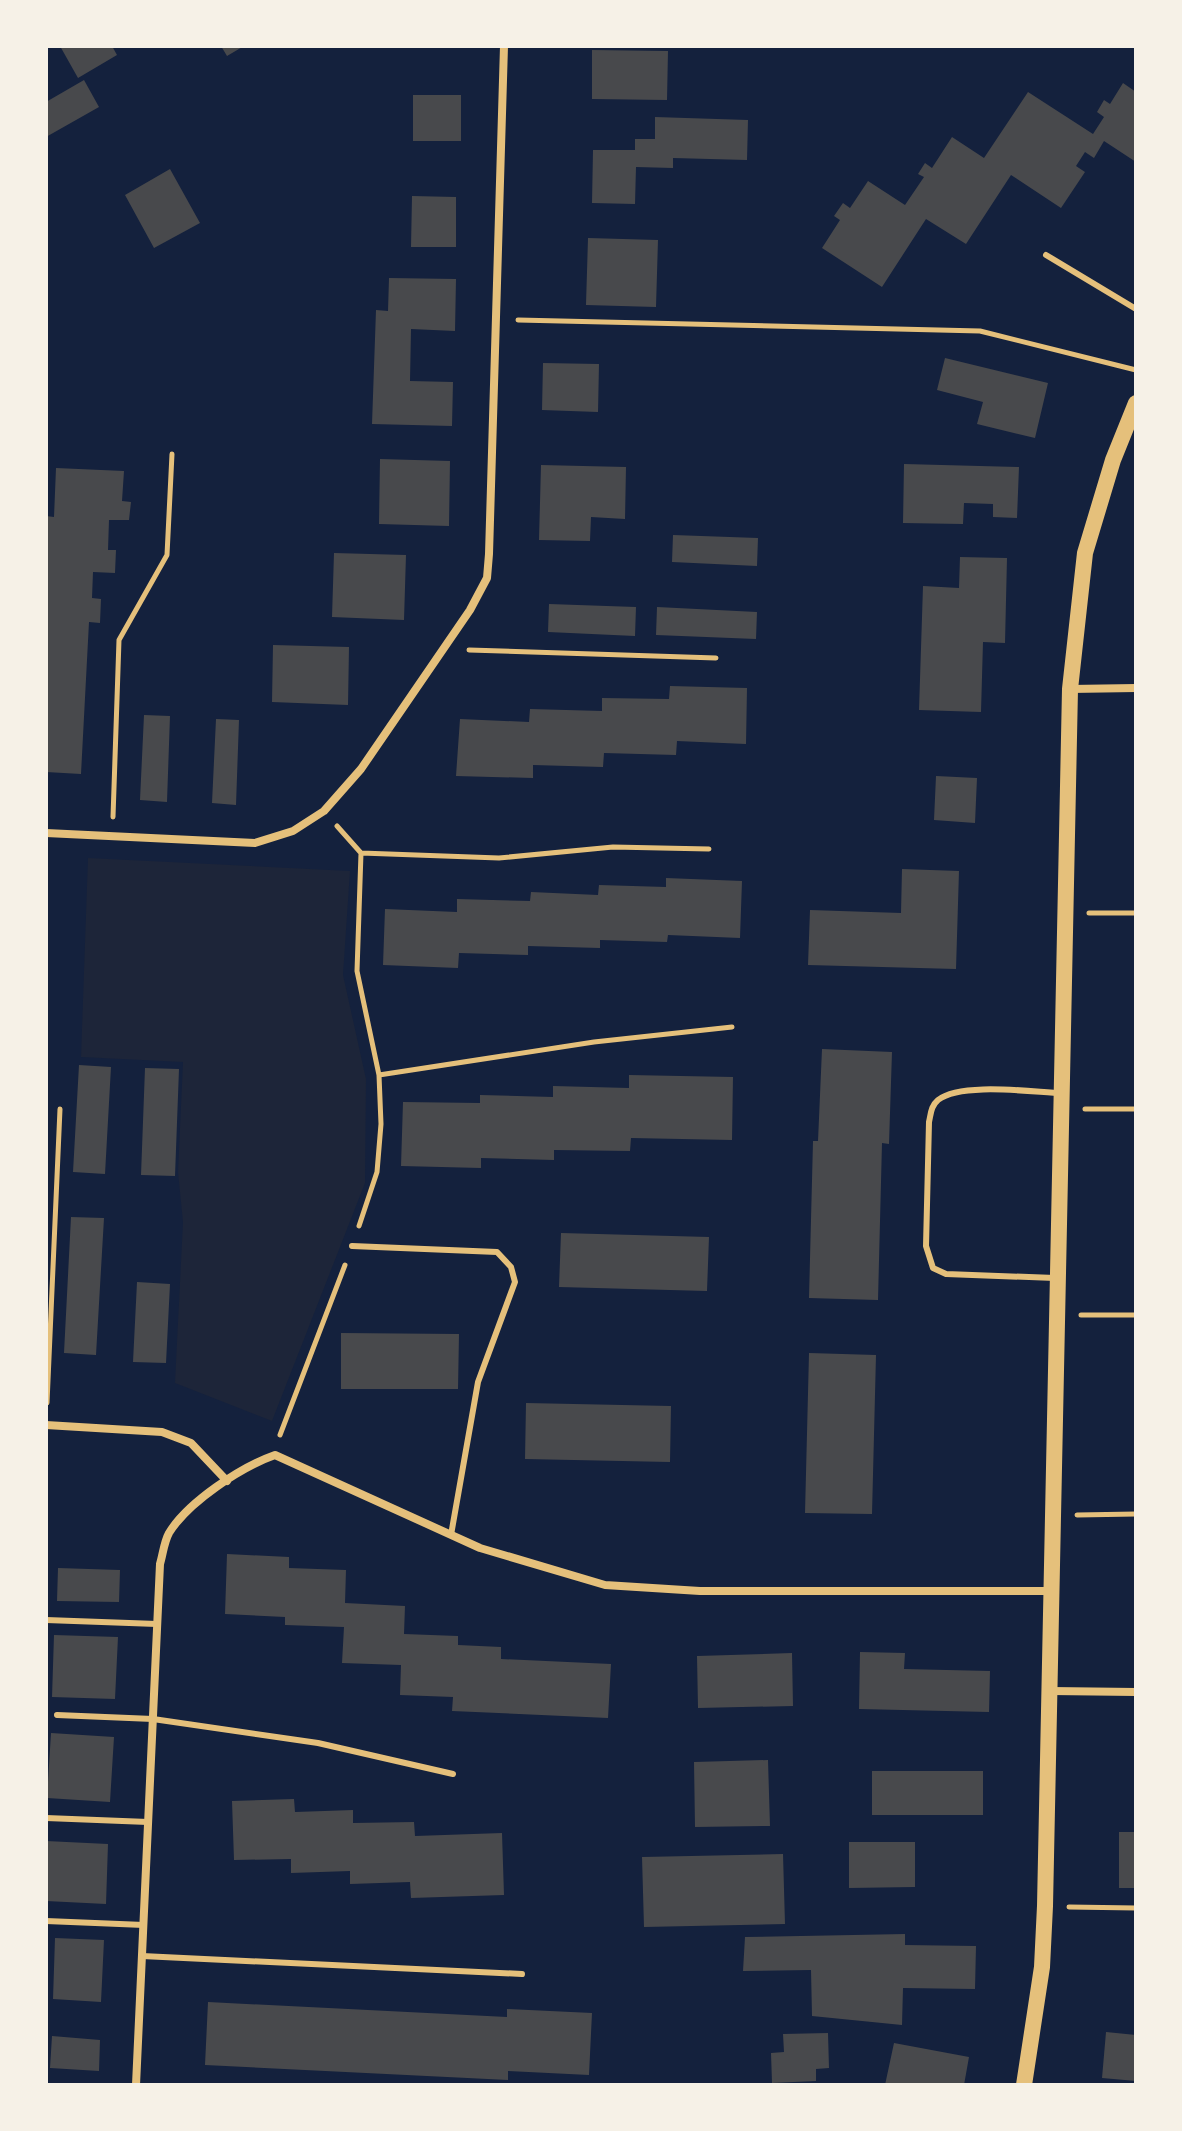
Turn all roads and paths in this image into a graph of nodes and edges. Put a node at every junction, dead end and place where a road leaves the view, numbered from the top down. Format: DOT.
graph roads {
  1 [pos="504,46"];
  2 [pos="1046,255"];
  3 [pos="1136,309"];
  4 [pos="495,320"];
  5 [pos="1136,370"];
  6 [pos="1136,403"];
  7 [pos="172,454"];
  8 [pos="446,647"];
  9 [pos="716,658"];
  10 [pos="1136,688"];
  11 [pos="1070,689"];
  12 [pos="324,811"];
  13 [pos="46,833"];
  14 [pos="113,836"];
  15 [pos="709,849"];
  16 [pos="361,853"];
  17 [pos="1065,913"];
  18 [pos="1136,913"];
  19 [pos="732,1027"];
  20 [pos="379,1075"];
  21 [pos="1062,1101"];
  22 [pos="60,1109"];
  23 [pos="1136,1109"];
  24 [pos="352,1246"];
  25 [pos="1058,1278"];
  26 [pos="1136,1315"];
  27 [pos="1057,1316"];
  28 [pos="46,1416"];
  29 [pos="46,1425"];
  30 [pos="275,1455"];
  31 [pos="227,1481"];
  32 [pos="1136,1514"];
  33 [pos="1054,1515"];
  34 [pos="451,1535"];
  35 [pos="1052,1591"];
  36 [pos="46,1620"];
  37 [pos="157,1624"];
  38 [pos="1051,1691"];
  39 [pos="1136,1692"];
  40 [pos="57,1715"];
  41 [pos="153,1719"];
  42 [pos="453,1774"];
  43 [pos="46,1818"];
  44 [pos="148,1822"];
  45 [pos="1045,1906"];
  46 [pos="1136,1908"];
  47 [pos="46,1921"];
  48 [pos="144,1925"];
  49 [pos="142,1956"];
  50 [pos="522,1974"];
  51 [pos="136,2085"];
  52 [pos="1024,2085"];
  1 -- 4 [label="street"];
  2 -- 3 [label="lane"];
  4 -- 5 [label="path"];
  4 -- 8 [label="street"];
  6 -- 11 [label="main road"];
  7 -- 14 [label="path"];
  8 -- 9 [label="path"];
  8 -- 12 [label="street"];
  10 -- 11 [label="street"];
  11 -- 17 [label="main road"];
  12 -- 14 [label="street"];
  12 -- 16 [label="path"];
  13 -- 14 [label="street"];
  15 -- 16 [label="path"];
  16 -- 20 [label="path"];
  17 -- 18 [label="path"];
  17 -- 21 [label="main road"];
  19 -- 20 [label="path"];
  20 -- 24 [label="path"];
  21 -- 23 [label="path"];
  21 -- 25 [label="main road"];
  21 -- 25 [label="lane"];
  22 -- 28 [label="path"];
  24 -- 30 [label="path"];
  24 -- 34 [label="lane"];
  25 -- 27 [label="main road"];
  26 -- 27 [label="path"];
  27 -- 33 [label="main road"];
  29 -- 31 [label="street"];
  30 -- 31 [label="street"];
  30 -- 34 [label="street"];
  31 -- 37 [label="street"];
  32 -- 33 [label="path"];
  33 -- 35 [label="main road"];
  34 -- 35 [label="street"];
  35 -- 38 [label="main road"];
  36 -- 37 [label="lane"];
  37 -- 41 [label="street"];
  38 -- 39 [label="street"];
  38 -- 45 [label="main road"];
  40 -- 41 [label="lane"];
  41 -- 42 [label="lane"];
  41 -- 44 [label="street"];
  43 -- 44 [label="lane"];
  44 -- 48 [label="street"];
  45 -- 46 [label="path"];
  45 -- 52 [label="main road"];
  47 -- 48 [label="lane"];
  48 -- 49 [label="street"];
  49 -- 50 [label="lane"];
  49 -- 51 [label="street"];
}
